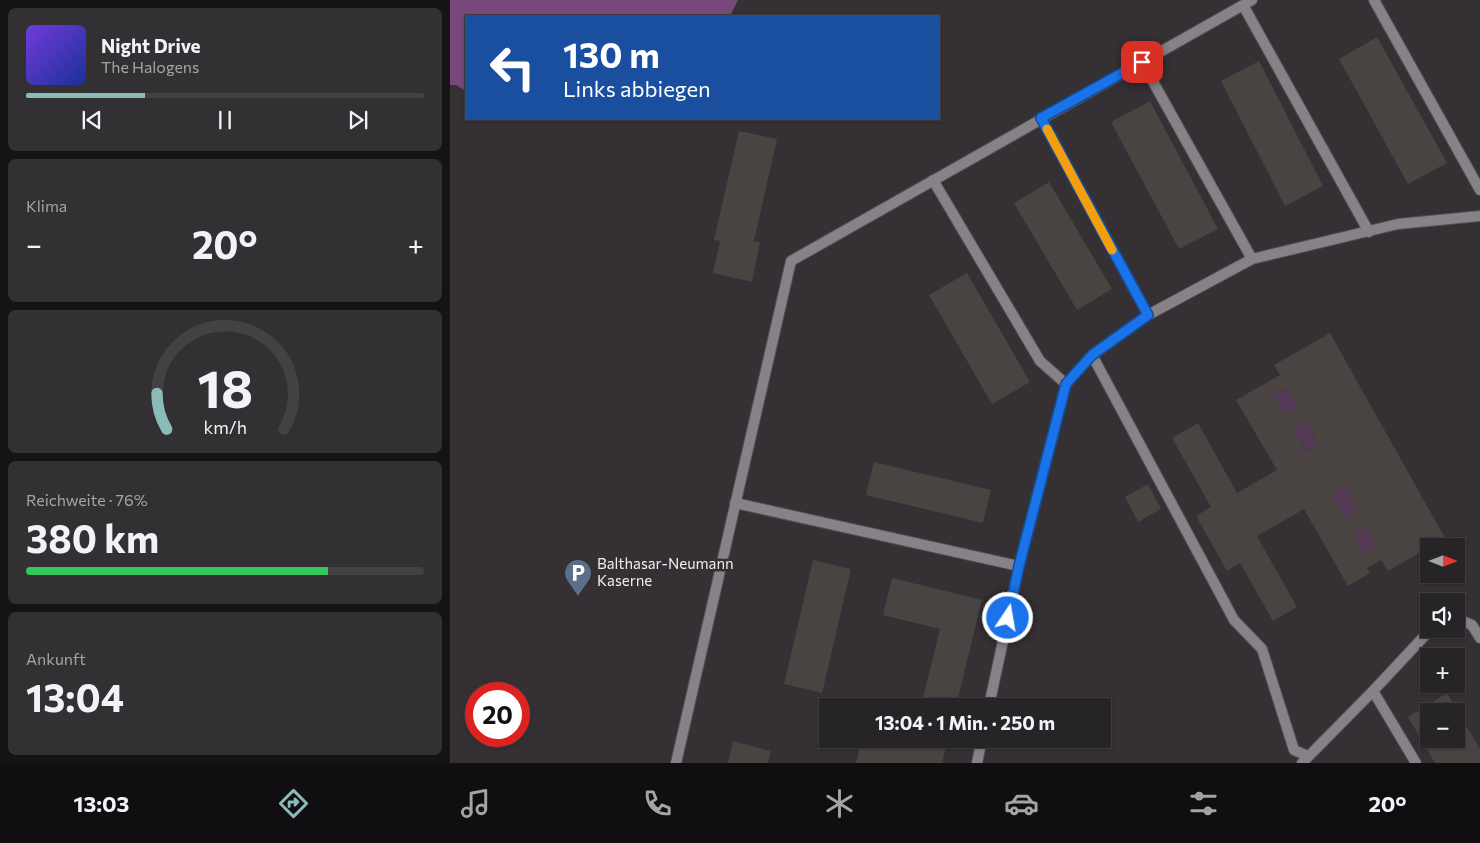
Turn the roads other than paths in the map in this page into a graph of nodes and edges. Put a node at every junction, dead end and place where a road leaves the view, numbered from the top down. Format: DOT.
graph roads {
  1 [pos="1374,0"];
  2 [pos="1248,3"];
  3 [pos="1142,62"];
  4 [pos="1041,118"];
  5 [pos="933,180"];
  6 [pos="1480,190"];
  7 [pos="1480,216"];
  8 [pos="1369,232"];
  9 [pos="1252,259"];
  10 [pos="1148,315"];
  11 [pos="1092,355"];
  12 [pos="1066,384"];
  13 [pos="735,503"];
  14 [pos="1019,566"];
  15 [pos="1465,622"];
  16 [pos="1423,638"];
  17 [pos="1480,638"];
  18 [pos="1374,691"];
  19 [pos="991,698"];
  20 [pos="980,748"];
  21 [pos="1305,760"];
  22 [pos="676,763"];
  23 [pos="977,763"];
  24 [pos="1416,763"];
  1 -- 6 [label="lane"];
  2 -- 3 [label="lane"];
  2 -- 8 [label="lane"];
  3 -- 4 [label="lane"];
  3 -- 9 [label="lane"];
  4 -- 5 [label="lane"];
  4 -- 10 [label="lane"];
  5 -- 12 [label="lane"];
  5 -- 13 [label="lane"];
  7 -- 8 [label="lane"];
  8 -- 9 [label="lane"];
  9 -- 10 [label="lane"];
  10 -- 11 [label="lane"];
  11 -- 12 [label="lane"];
  11 -- 21 [label="lane"];
  12 -- 14 [label="lane"];
  13 -- 14 [label="lane"];
  13 -- 22 [label="lane"];
  14 -- 19 [label="lane"];
  15 -- 17 [label="lane"];
  16 -- 18 [label="lane"];
  18 -- 21 [label="lane"];
  18 -- 24 [label="lane"];
  20 -- 23 [label="lane"];
}
